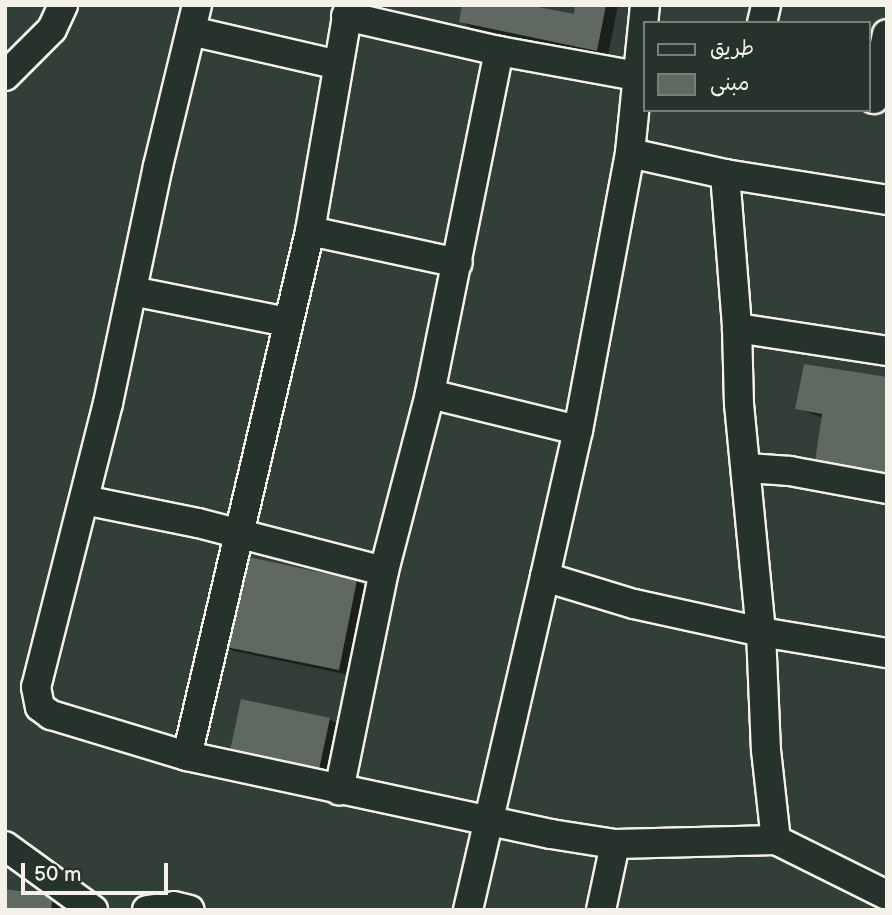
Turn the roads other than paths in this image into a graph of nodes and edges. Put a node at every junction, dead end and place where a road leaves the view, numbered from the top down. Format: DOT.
graph roads {
  1 [pos="63,5"];
  2 [pos="645,5"];
  3 [pos="347,11"];
  4 [pos="194,18"];
  5 [pos="887,34"];
  6 [pos="499,51"];
  7 [pos="338,65"];
  8 [pos="5,76"];
  9 [pos="636,76"];
  10 [pos="877,99"];
  11 [pos="630,153"];
  12 [pos="725,174"];
  13 [pos="887,200"];
  14 [pos="310,231"];
  15 [pos="458,263"];
  16 [pos="132,291"];
  17 [pos="287,322"];
  18 [pos="737,328"];
  19 [pos="887,351"];
  20 [pos="430,394"];
  21 [pos="578,430"];
  22 [pos="748,468"];
  23 [pos="887,489"];
  24 [pos="84,500"];
  25 [pos="240,533"];
  26 [pos="384,571"];
  27 [pos="545,578"];
  28 [pos="761,632"];
  29 [pos="887,653"];
  30 [pos="187,756"];
  31 [pos="339,790"];
  32 [pos="490,823"];
  33 [pos="776,840"];
  34 [pos="615,844"];
  35 [pos="5,846"];
  36 [pos="887,895"];
  37 [pos="93,910"];
  38 [pos="147,910"];
  39 [pos="190,910"];
  40 [pos="468,910"];
  41 [pos="601,910"];
  1 -- 8 [label="street"];
  2 -- 9 [label="street"];
  3 -- 6 [label="street"];
  3 -- 7 [label="street"];
  4 -- 7 [label="street"];
  4 -- 16 [label="street"];
  5 -- 10 [label="street"];
  6 -- 9 [label="street"];
  6 -- 15 [label="street"];
  7 -- 14 [label="street"];
  9 -- 11 [label="street"];
  11 -- 12 [label="street"];
  11 -- 21 [label="street"];
  12 -- 13 [label="street"];
  12 -- 18 [label="street"];
  14 -- 15 [label="street"];
  14 -- 17 [label="street"];
  15 -- 20 [label="street"];
  16 -- 17 [label="street"];
  16 -- 24 [label="street"];
  17 -- 25 [label="street"];
  18 -- 19 [label="street"];
  18 -- 22 [label="street"];
  20 -- 21 [label="street"];
  20 -- 26 [label="street"];
  21 -- 27 [label="street"];
  22 -- 23 [label="street"];
  22 -- 28 [label="street"];
  24 -- 25 [label="street"];
  24 -- 30 [label="street"];
  25 -- 26 [label="street"];
  25 -- 30 [label="street"];
  26 -- 31 [label="street"];
  27 -- 28 [label="street"];
  27 -- 32 [label="street"];
  28 -- 29 [label="street"];
  28 -- 33 [label="street"];
  30 -- 31 [label="street"];
  31 -- 32 [label="street"];
  32 -- 34 [label="street"];
  32 -- 40 [label="street"];
  33 -- 34 [label="street"];
  33 -- 36 [label="street"];
  34 -- 41 [label="street"];
  35 -- 37 [label="street"];
  38 -- 39 [label="street"];
}
